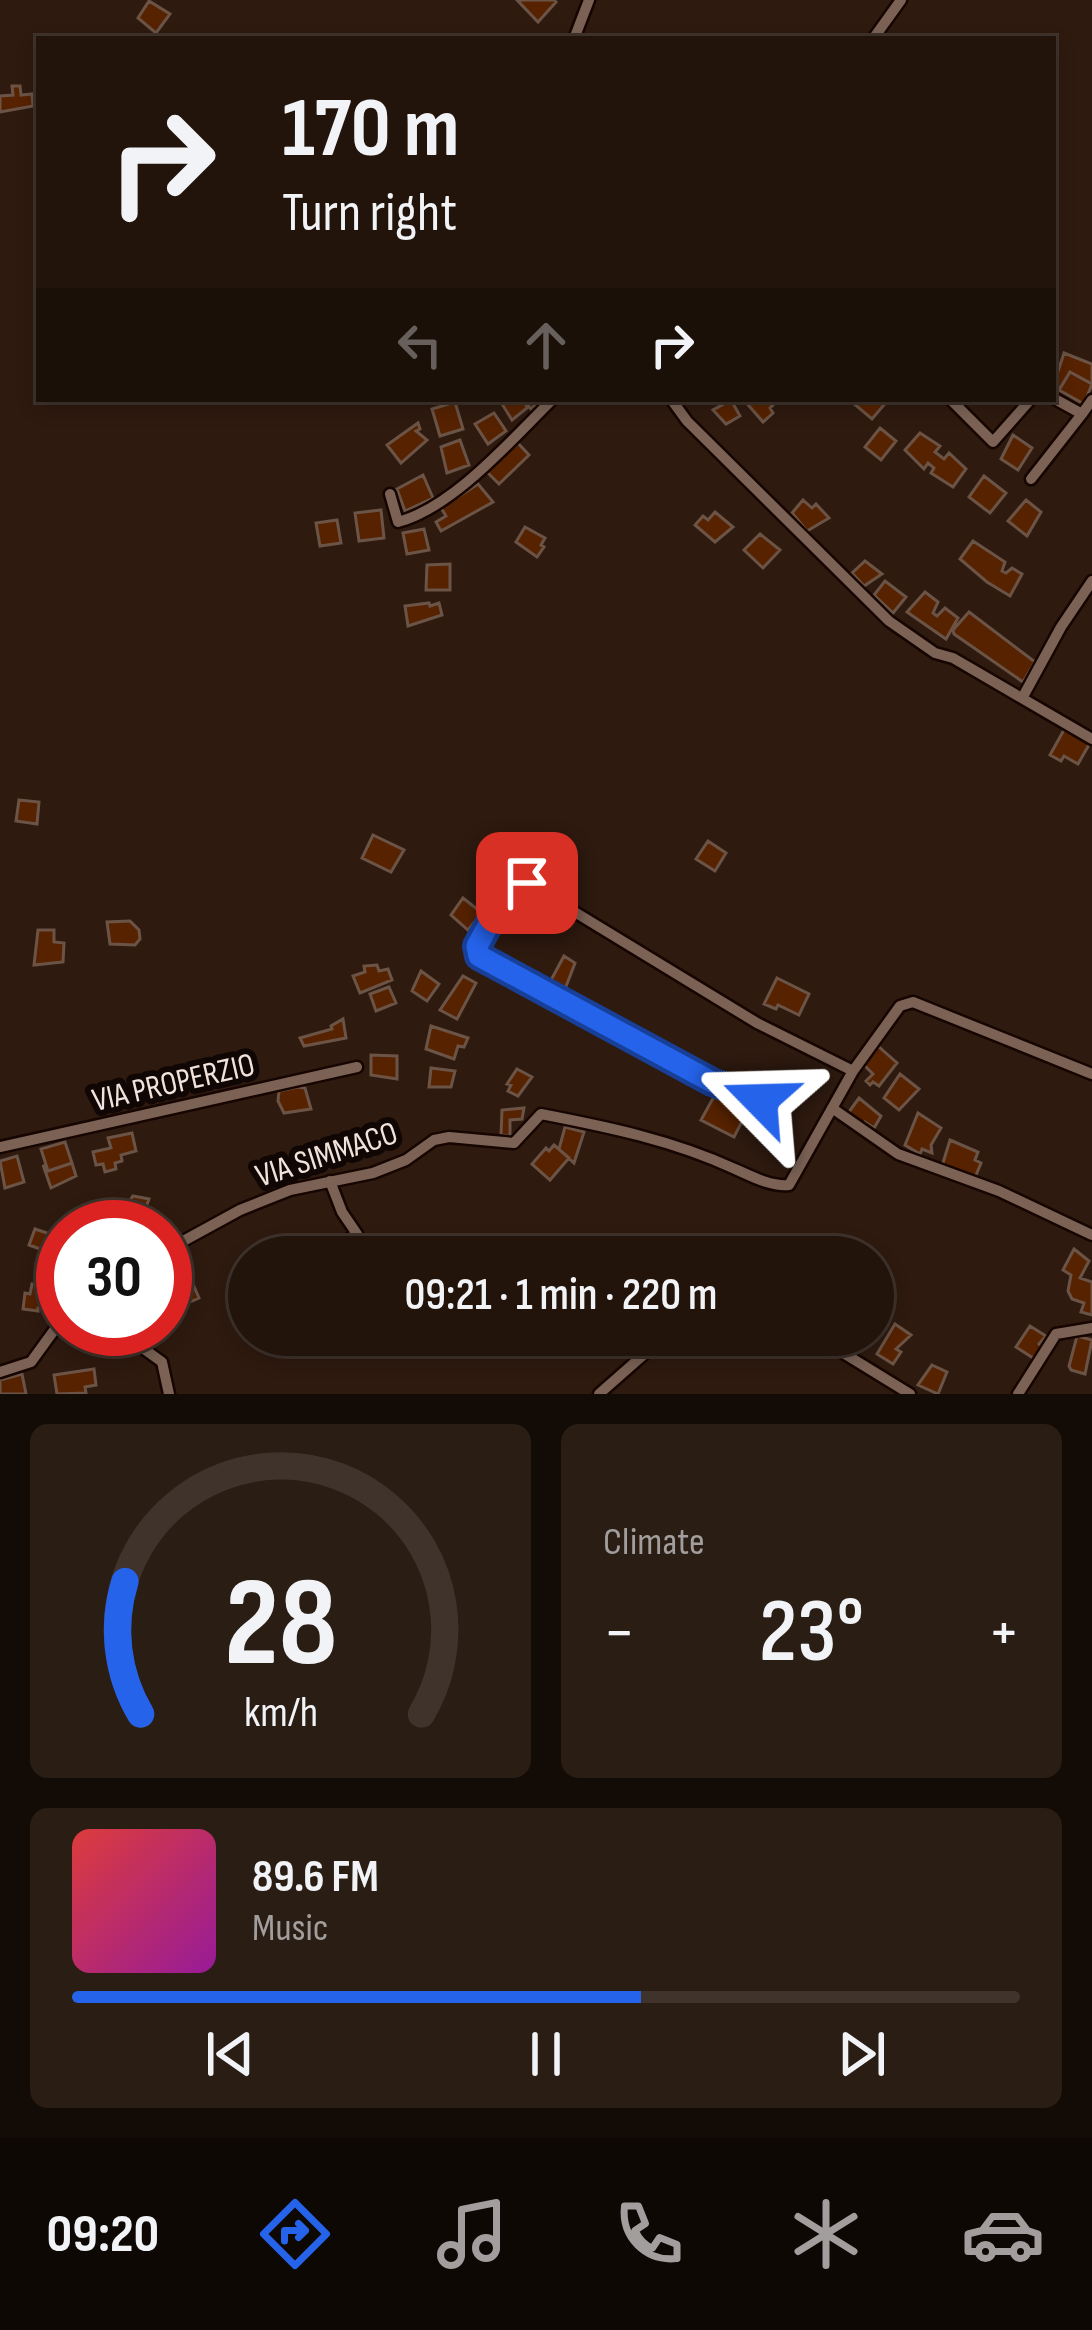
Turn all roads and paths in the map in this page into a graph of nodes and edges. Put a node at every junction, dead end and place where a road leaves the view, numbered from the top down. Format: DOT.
graph roads {
  1 [pos="589,0"];
  2 [pos="901,0"];
  3 [pos="575,36"];
  4 [pos="875,36"];
  5 [pos="1056,400"];
  6 [pos="1092,400"];
  7 [pos="550,402"];
  8 [pos="673,402"];
  9 [pos="953,402"];
  10 [pos="1028,402"];
  11 [pos="1082,414"];
  12 [pos="1031,479"];
  13 [pos="391,494"];
  14 [pos="1092,581"];
  15 [pos="1025,693"];
  16 [pos="1092,739"];
  17 [pos="357,1067"];
  18 [pos="853,1071"];
  19 [pos="1092,1074"];
  20 [pos="760,1100"];
  21 [pos="832,1108"];
  22 [pos="0,1147"];
  23 [pos="330,1181"];
  24 [pos="1092,1235"];
  25 [pos="354,1236"];
  26 [pos="192,1237"];
  27 [pos="1092,1328"];
  28 [pos="36,1354"];
  29 [pos="156,1356"];
  30 [pos="642,1356"];
  31 [pos="848,1356"];
  32 [pos="0,1372"];
  33 [pos="169,1394"];
  34 [pos="599,1394"];
  35 [pos="910,1394"];
  36 [pos="1018,1394"];
  1 -- 3 [label="street"];
  2 -- 4 [label="street"];
  5 -- 11 [label="street"];
  6 -- 11 [label="street"];
  7 -- 13 [label="street"];
  8 -- 16 [label="street"];
  9 -- 10 [label="street"];
  11 -- 12 [label="street"];
  14 -- 15 [label="street"];
  17 -- 22 [label="street, VIA PROPERZIO"];
  18 -- 19 [label="street, VIA SIMMACO"];
  18 -- 20 [label="street"];
  18 -- 21 [label="street, VIA SIMMACO"];
  21 -- 23 [label="street, VIA SIMMACO"];
  21 -- 24 [label="street"];
  23 -- 25 [label="street"];
  23 -- 26 [label="street, VIA SIMMACO"];
  27 -- 36 [label="street"];
  28 -- 32 [label="street"];
  29 -- 33 [label="street"];
  30 -- 34 [label="street"];
  31 -- 35 [label="street"];
}
